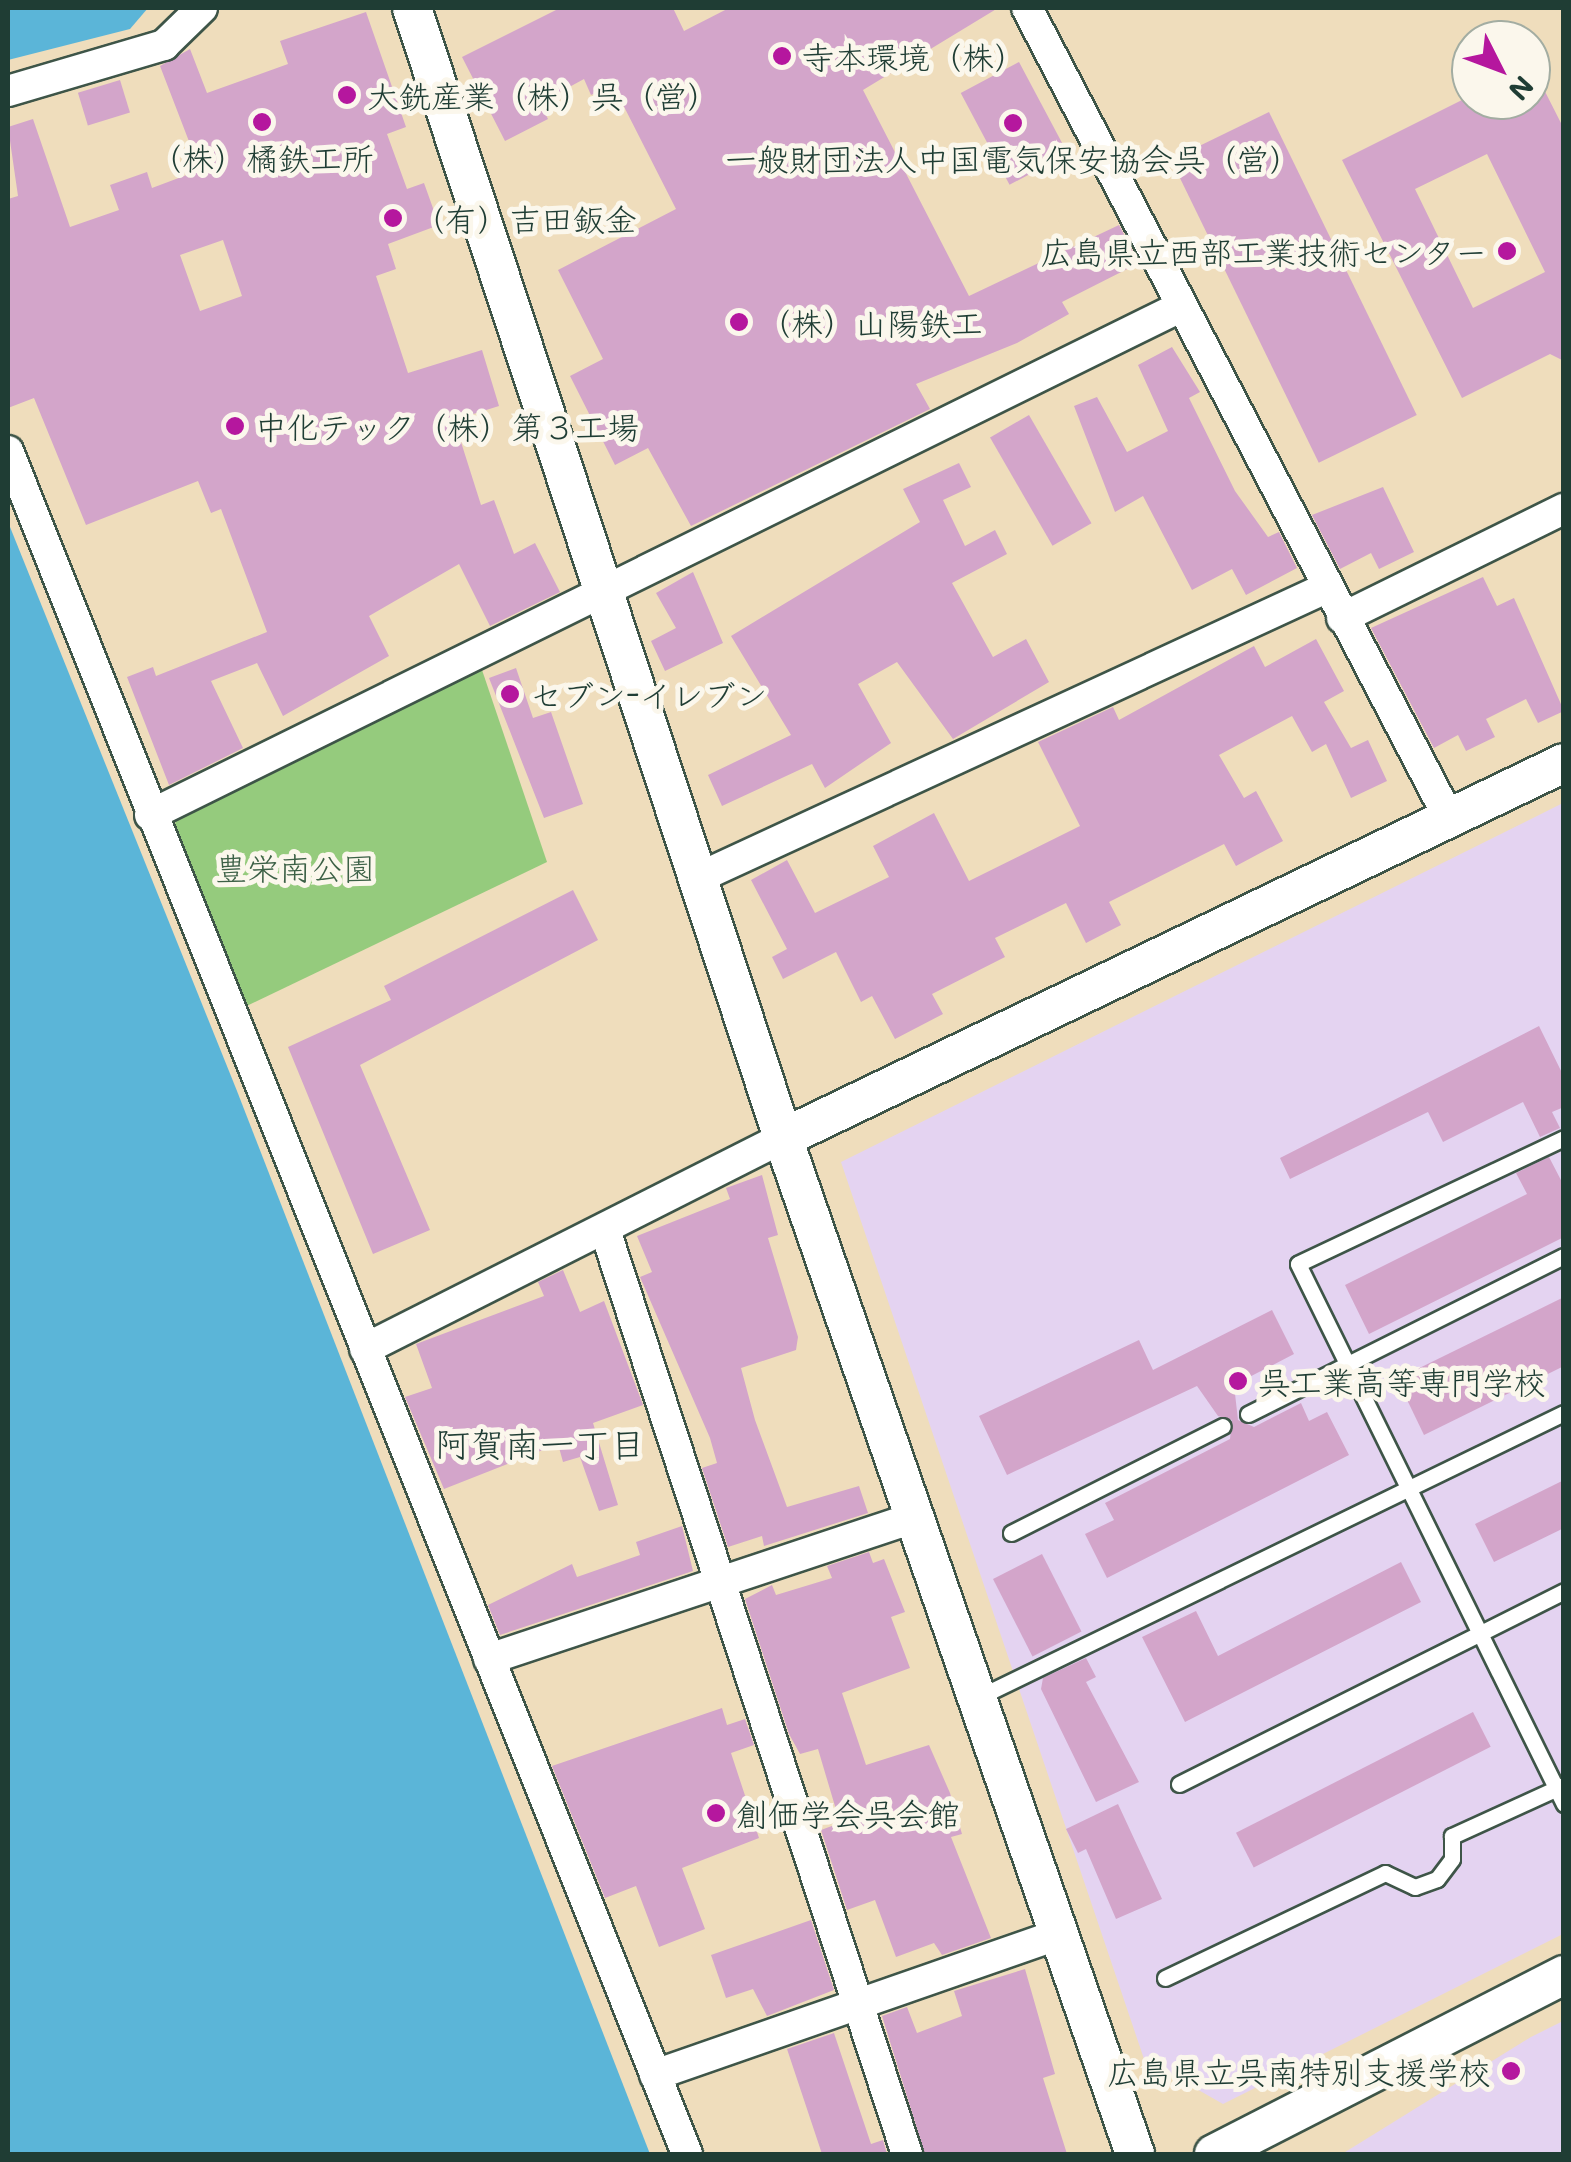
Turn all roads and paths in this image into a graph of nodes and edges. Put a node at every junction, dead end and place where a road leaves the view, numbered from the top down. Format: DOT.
graph roads {
  1 [pos="202,8"];
  2 [pos="412,8"];
  3 [pos="1028,8"];
  4 [pos="8,90"];
  5 [pos="1176,309"];
  6 [pos="8,451"];
  7 [pos="1564,508"];
  8 [pos="1326,588"];
  9 [pos="609,590"];
  10 [pos="1342,618"];
  11 [pos="1564,763"];
  12 [pos="150,814"];
  13 [pos="1450,820"];
  14 [pos="700,878"];
  15 [pos="783,1138"];
  16 [pos="1564,1138"];
  17 [pos="605,1230"];
  18 [pos="1564,1256"];
  19 [pos="365,1349"];
  20 [pos="1347,1365"];
  21 [pos="1564,1413"];
  22 [pos="1248,1414"];
  23 [pos="1223,1426"];
  24 [pos="1409,1489"];
  25 [pos="913,1518"];
  26 [pos="1011,1533"];
  27 [pos="718,1582"];
  28 [pos="1564,1592"];
  29 [pos="1480,1633"];
  30 [pos="489,1658"];
  31 [pos="976,1699"];
  32 [pos="1179,1784"];
  33 [pos="1561,1793"];
  34 [pos="1054,1936"];
  35 [pos="1564,1976"];
  36 [pos="1166,1978"];
  37 [pos="854,2002"];
  38 [pos="655,2076"];
  39 [pos="687,2154"];
  40 [pos="907,2154"];
  41 [pos="1136,2154"];
  42 [pos="1214,2154"];
  1 -- 4 [label="street"];
  2 -- 9 [label="street"];
  3 -- 5 [label="street"];
  5 -- 8 [label="street"];
  5 -- 9 [label="street"];
  6 -- 12 [label="street"];
  7 -- 10 [label="street"];
  8 -- 10 [label="street"];
  8 -- 14 [label="street"];
  9 -- 12 [label="street"];
  9 -- 14 [label="street"];
  10 -- 13 [label="street"];
  11 -- 13 [label="street"];
  12 -- 19 [label="street"];
  13 -- 15 [label="street"];
  14 -- 15 [label="street"];
  15 -- 17 [label="street"];
  15 -- 25 [label="street"];
  16 -- 20 [label="lane"];
  17 -- 19 [label="street"];
  17 -- 27 [label="street"];
  18 -- 20 [label="lane"];
  19 -- 30 [label="street"];
  20 -- 22 [label="lane"];
  20 -- 24 [label="lane"];
  21 -- 24 [label="lane"];
  23 -- 26 [label="lane"];
  24 -- 29 [label="lane"];
  24 -- 31 [label="lane"];
  25 -- 27 [label="street"];
  25 -- 31 [label="street"];
  27 -- 30 [label="street"];
  27 -- 37 [label="street"];
  28 -- 29 [label="lane"];
  29 -- 32 [label="lane"];
  29 -- 33 [label="lane"];
  30 -- 38 [label="street"];
  31 -- 34 [label="street"];
  33 -- 36 [label="lane"];
  34 -- 37 [label="street"];
  34 -- 41 [label="street"];
  35 -- 42 [label="street"];
  37 -- 38 [label="street"];
  37 -- 40 [label="street"];
  38 -- 39 [label="street"];
}
